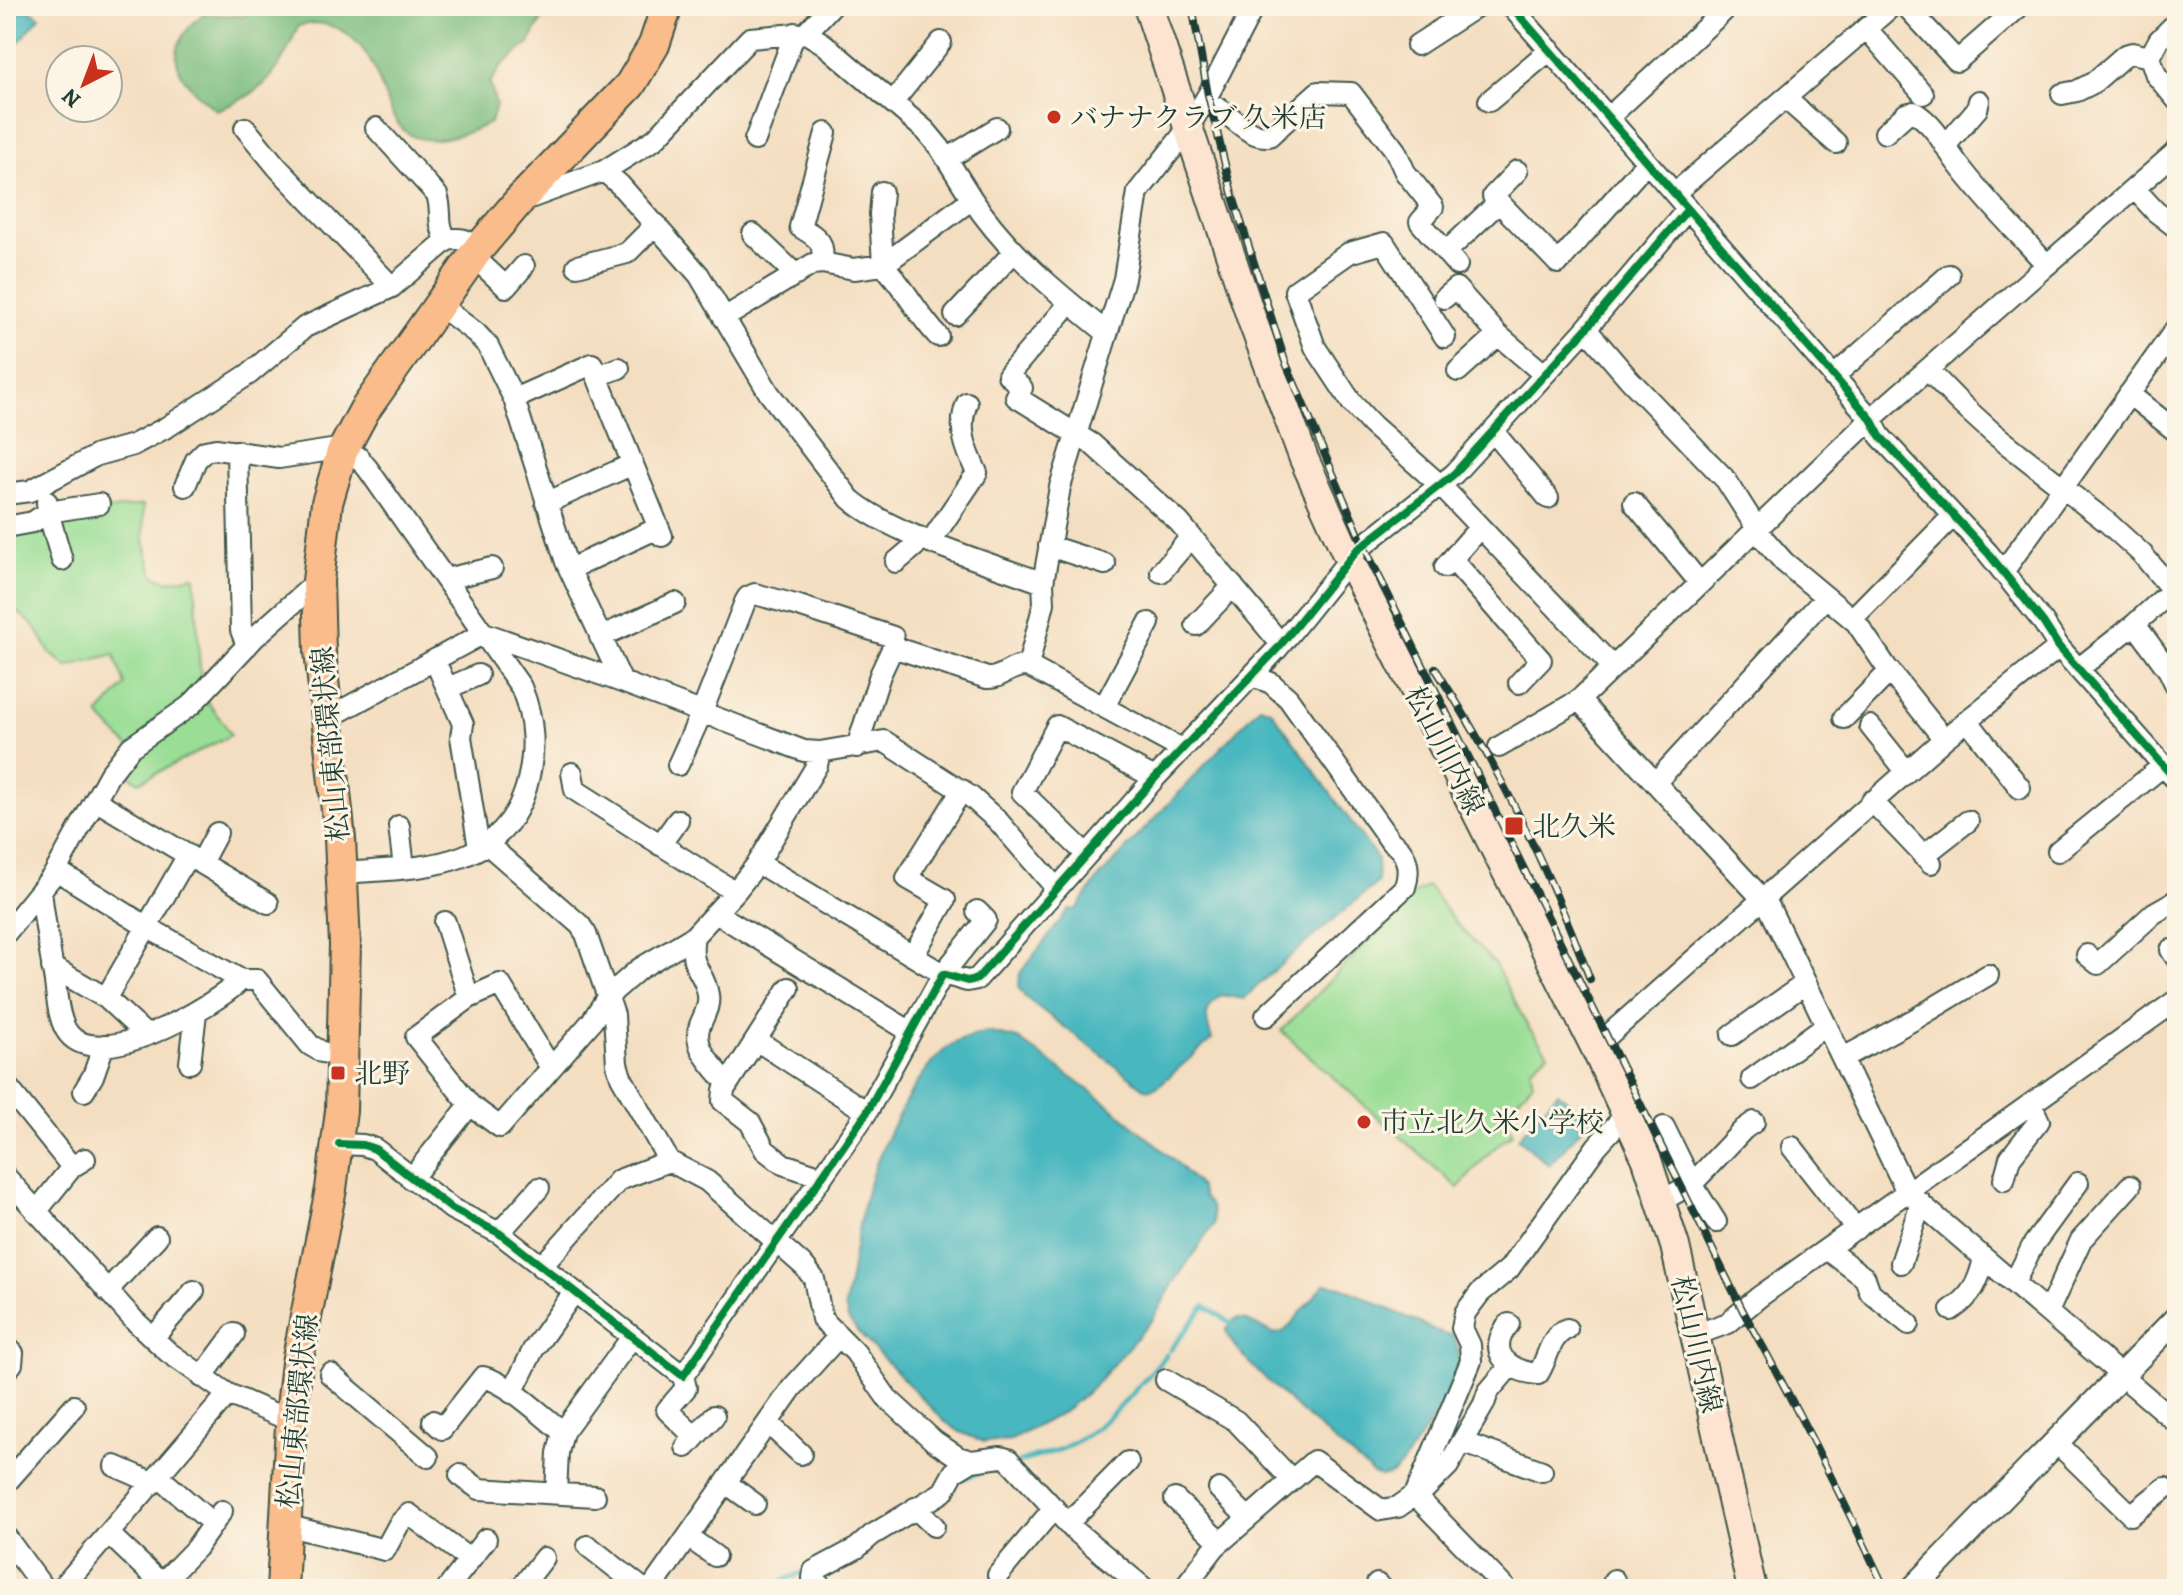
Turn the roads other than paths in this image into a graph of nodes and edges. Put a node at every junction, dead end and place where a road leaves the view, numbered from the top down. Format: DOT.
graph roads {
  1 [pos="667,6"];
  2 [pos="831,6"];
  3 [pos="1148,6"];
  4 [pos="1231,6"];
  5 [pos="1511,6"];
  6 [pos="1892,6"];
  7 [pos="1906,6"];
  8 [pos="2020,6"];
  9 [pos="1469,8"];
  10 [pos="1735,9"];
  11 [pos="1250,13"];
  12 [pos="2177,22"];
  13 [pos="1866,28"];
  14 [pos="800,33"];
  15 [pos="941,42"];
  16 [pos="1417,45"];
  17 [pos="1550,50"];
  18 [pos="2150,57"];
  19 [pos="2062,94"];
  20 [pos="1923,96"];
  21 [pos="1785,98"];
  22 [pos="2177,100"];
  23 [pos="1489,101"];
  24 [pos="1979,101"];
  25 [pos="893,102"];
  26 [pos="1203,104"];
  27 [pos="1609,117"];
  28 [pos="245,128"];
  29 [pos="376,128"];
  30 [pos="997,128"];
  31 [pos="1187,130"];
  32 [pos="826,133"];
  33 [pos="1885,133"];
  34 [pos="755,140"];
  35 [pos="1836,143"];
  36 [pos="1945,146"];
  37 [pos="2177,151"];
  38 [pos="947,159"];
  39 [pos="1647,162"];
  40 [pos="604,171"];
  41 [pos="1517,171"];
  42 [pos="2135,189"];
  43 [pos="882,192"];
  44 [pos="972,199"];
  45 [pos="518,202"];
  46 [pos="1499,202"];
  47 [pos="1681,202"];
  48 [pos="656,224"];
  49 [pos="2177,228"];
  50 [pos="753,234"];
  51 [pos="447,240"];
  52 [pos="476,252"];
  53 [pos="1013,253"];
  54 [pos="822,263"];
  55 [pos="883,265"];
  56 [pos="2047,265"];
  57 [pos="524,266"];
  58 [pos="577,266"];
  59 [pos="796,275"];
  60 [pos="1949,275"];
  61 [pos="392,287"];
  62 [pos="1444,298"];
  63 [pos="1070,303"];
  64 [pos="439,305"];
  65 [pos="955,315"];
  66 [pos="724,318"];
  67 [pos="2177,327"];
  68 [pos="1586,329"];
  69 [pos="1107,333"];
  70 [pos="1498,335"];
  71 [pos="938,336"];
  72 [pos="1445,337"];
  73 [pos="619,368"];
  74 [pos="1928,370"];
  75 [pos="1458,371"];
  76 [pos="1544,374"];
  77 [pos="597,376"];
  78 [pos="1833,377"];
  79 [pos="2129,394"];
  80 [pos="514,399"];
  81 [pos="967,403"];
  82 [pos="1871,419"];
  83 [pos="2174,424"];
  84 [pos="1493,431"];
  85 [pos="1075,433"];
  86 [pos="344,448"];
  87 [pos="237,451"];
  88 [pos="633,464"];
  89 [pos="50,478"];
  90 [pos="1440,485"];
  91 [pos="2062,485"];
  92 [pos="185,486"];
  93 [pos="6,494"];
  94 [pos="1548,498"];
  95 [pos="546,503"];
  96 [pos="1634,503"];
  97 [pos="99,504"];
  98 [pos="48,512"];
  99 [pos="1953,516"];
  100 [pos="6,527"];
  101 [pos="1480,527"];
  102 [pos="1758,527"];
  103 [pos="1191,537"];
  104 [pos="925,539"];
  105 [pos="1049,546"];
  106 [pos="1349,559"];
  107 [pos="62,560"];
  108 [pos="896,562"];
  109 [pos="1105,564"];
  110 [pos="492,568"];
  111 [pos="570,569"];
  112 [pos="1161,572"];
  113 [pos="2003,572"];
  114 [pos="446,579"];
  115 [pos="318,581"];
  116 [pos="1043,583"];
  117 [pos="1700,583"];
  118 [pos="1233,586"];
  119 [pos="2175,588"];
  120 [pos="1826,597"];
  121 [pos="675,603"];
  122 [pos="1852,619"];
  123 [pos="1149,623"];
  124 [pos="2135,624"];
  125 [pos="1196,625"];
  126 [pos="484,633"];
  127 [pos="600,637"];
  128 [pos="1281,644"];
  129 [pos="247,646"];
  130 [pos="893,647"];
  131 [pos="2059,647"];
  132 [pos="435,661"];
  133 [pos="1028,666"];
  134 [pos="1613,667"];
  135 [pos="2078,669"];
  136 [pos="1890,671"];
  137 [pos="478,675"];
  138 [pos="1253,676"];
  139 [pos="622,682"];
  140 [pos="1519,683"];
  141 [pos="448,688"];
  142 [pos="2177,688"];
  143 [pos="1579,700"];
  144 [pos="1104,707"];
  145 [pos="702,712"];
  146 [pos="1844,718"];
  147 [pos="326,719"];
  148 [pos="1967,720"];
  149 [pos="1870,726"];
  150 [pos="1944,739"];
  151 [pos="857,747"];
  152 [pos="1499,747"];
  153 [pos="1181,749"];
  154 [pos="820,752"];
  155 [pos="678,765"];
  156 [pos="1906,771"];
  157 [pos="572,773"];
  158 [pos="2170,773"];
  159 [pos="1155,778"];
  160 [pos="1655,783"];
  161 [pos="2020,788"];
  162 [pos="962,790"];
  163 [pos="95,800"];
  164 [pos="1872,801"];
  165 [pos="678,820"];
  166 [pos="1968,821"];
  167 [pos="399,826"];
  168 [pos="217,833"];
  169 [pos="660,845"];
  170 [pos="483,846"];
  171 [pos="2058,851"];
  172 [pos="1086,854"];
  173 [pos="194,859"];
  174 [pos="758,863"];
  175 [pos="404,868"];
  176 [pos="56,870"];
  177 [pos="342,873"];
  178 [pos="1056,888"];
  179 [pos="41,890"];
  180 [pos="735,892"];
  181 [pos="1762,896"];
  182 [pos="2177,900"];
  183 [pos="268,903"];
  184 [pos="977,911"];
  185 [pos="716,913"];
  186 [pos="445,922"];
  187 [pos="147,927"];
  188 [pos="6,933"];
  189 [pos="694,936"];
  190 [pos="2087,955"];
  191 [pos="913,956"];
  192 [pos="52,967"];
  193 [pos="943,974"];
  194 [pos="1988,975"];
  195 [pos="241,980"];
  196 [pos="1806,983"];
  197 [pos="789,988"];
  198 [pos="608,996"];
  199 [pos="106,998"];
  200 [pos="469,998"];
  201 [pos="2177,1000"];
  202 [pos="196,1013"];
  203 [pos="1266,1016"];
  204 [pos="1826,1025"];
  205 [pos="911,1032"];
  206 [pos="146,1035"];
  207 [pos="1732,1035"];
  208 [pos="756,1040"];
  209 [pos="104,1045"];
  210 [pos="1595,1047"];
  211 [pos="343,1056"];
  212 [pos="1843,1058"];
  213 [pos="190,1063"];
  214 [pos="551,1068"];
  215 [pos="1752,1079"];
  216 [pos="728,1084"];
  217 [pos="6,1085"];
  218 [pos="84,1091"];
  219 [pos="2031,1104"];
  220 [pos="470,1105"];
  221 [pos="867,1112"];
  222 [pos="1627,1113"];
  223 [pos="1754,1122"];
  224 [pos="1664,1127"];
  225 [pos="339,1144"];
  226 [pos="1792,1147"];
  227 [pos="669,1161"];
  228 [pos="822,1177"];
  229 [pos="411,1179"];
  230 [pos="2004,1180"];
  231 [pos="2078,1183"];
  232 [pos="1692,1184"];
  233 [pos="2130,1186"];
  234 [pos="539,1188"];
  235 [pos="10,1190"];
  236 [pos="1914,1198"];
  237 [pos="1661,1201"];
  238 [pos="36,1212"];
  239 [pos="1716,1222"];
  240 [pos="1856,1229"];
  241 [pos="499,1233"];
  242 [pos="157,1237"];
  243 [pos="777,1242"];
  244 [pos="1828,1250"];
  245 [pos="1984,1258"];
  246 [pos="1901,1263"];
  247 [pos="541,1267"];
  248 [pos="2014,1283"];
  249 [pos="107,1291"];
  250 [pos="194,1291"];
  251 [pos="574,1292"];
  252 [pos="1951,1310"];
  253 [pos="2048,1312"];
  254 [pos="2177,1320"];
  255 [pos="1509,1324"];
  256 [pos="1909,1324"];
  257 [pos="1567,1329"];
  258 [pos="234,1334"];
  259 [pos="1695,1335"];
  260 [pos="839,1336"];
  261 [pos="632,1337"];
  262 [pos="153,1338"];
  263 [pos="6,1346"];
  264 [pos="1511,1365"];
  265 [pos="296,1369"];
  266 [pos="6,1370"];
  267 [pos="2121,1375"];
  268 [pos="683,1376"];
  269 [pos="202,1377"];
  270 [pos="1166,1380"];
  271 [pos="512,1393"];
  272 [pos="228,1394"];
  273 [pos="75,1406"];
  274 [pos="714,1416"];
  275 [pos="291,1421"];
  276 [pos="433,1421"];
  277 [pos="768,1423"];
  278 [pos="2177,1423"];
  279 [pos="563,1432"];
  280 [pos="1462,1442"];
  281 [pos="2056,1442"];
  282 [pos="801,1454"];
  283 [pos="428,1457"];
  284 [pos="972,1461"];
  285 [pos="1128,1462"];
  286 [pos="115,1466"];
  287 [pos="1542,1471"];
  288 [pos="460,1475"];
  289 [pos="156,1480"];
  290 [pos="1292,1480"];
  291 [pos="6,1483"];
  292 [pos="726,1483"];
  293 [pos="2165,1488"];
  294 [pos="1219,1489"];
  295 [pos="556,1493"];
  296 [pos="1415,1495"];
  297 [pos="595,1496"];
  298 [pos="1175,1499"];
  299 [pos="755,1504"];
  300 [pos="915,1508"];
  301 [pos="1061,1516"];
  302 [pos="1248,1518"];
  303 [pos="285,1525"];
  304 [pos="934,1526"];
  305 [pos="109,1534"];
  306 [pos="6,1537"];
  307 [pos="688,1537"];
  308 [pos="486,1539"];
  309 [pos="1220,1542"];
  310 [pos="588,1546"];
  311 [pos="715,1556"];
  312 [pos="544,1558"];
  313 [pos="469,1559"];
  314 [pos="998,1575"];
  315 [pos="165,1586"];
  316 [pos="44,1589"];
  317 [pos="61,1589"];
  318 [pos="282,1589"];
  319 [pos="447,1589"];
  320 [pos="520,1589"];
  321 [pos="643,1589"];
  322 [pos="651,1589"];
  323 [pos="825,1589"];
  324 [pos="1145,1589"];
  325 [pos="1183,1589"];
  326 [pos="1506,1589"];
  327 [pos="1752,1589"];
  328 [pos="1913,1589"];
  1 -- 45 [label="main road, 松山東部環状線"];
  2 -- 14 [label="street"];
  3 -- 31 [label="main road, 松山川内線"];
  4 -- 11 [label="street"];
  5 -- 17 [label="street"];
  6 -- 13 [label="street"];
  7 -- 8 [label="street"];
  9 -- 16 [label="street"];
  10 -- 27 [label="street"];
  11 -- 26 [label="street"];
  12 -- 18 [label="street"];
  13 -- 20 [label="street"];
  13 -- 21 [label="street"];
  14 -- 25 [label="street"];
  14 -- 34 [label="street"];
  14 -- 40 [label="street"];
  15 -- 25 [label="street"];
  17 -- 23 [label="street"];
  17 -- 27 [label="street"];
  18 -- 19 [label="street"];
  18 -- 22 [label="street"];
  20 -- 33 [label="street"];
  20 -- 36 [label="street"];
  21 -- 35 [label="street"];
  21 -- 47 [label="street"];
  24 -- 36 [label="street"];
  25 -- 38 [label="street"];
  26 -- 31 [label="street"];
  26 -- 46 [label="street"];
  27 -- 39 [label="street"];
  28 -- 61 [label="street"];
  29 -- 51 [label="street"];
  30 -- 38 [label="street"];
  31 -- 69 [label="street"];
  31 -- 106 [label="main road, 松山川内線"];
  32 -- 54 [label="street"];
  36 -- 56 [label="street"];
  37 -- 42 [label="street"];
  38 -- 44 [label="street"];
  39 -- 46 [label="street"];
  39 -- 47 [label="street"];
  40 -- 45 [label="street"];
  40 -- 48 [label="street"];
  41 -- 46 [label="street"];
  42 -- 49 [label="street"];
  42 -- 56 [label="street"];
  43 -- 55 [label="street"];
  44 -- 53 [label="street"];
  44 -- 55 [label="street"];
  45 -- 52 [label="main road, 松山東部環状線"];
  47 -- 68 [label="street"];
  47 -- 78 [label="street"];
  48 -- 58 [label="street"];
  48 -- 66 [label="street"];
  50 -- 59 [label="street"];
  51 -- 52 [label="street"];
  51 -- 61 [label="street"];
  52 -- 57 [label="street"];
  52 -- 64 [label="main road, 松山東部環状線"];
  53 -- 63 [label="street"];
  53 -- 65 [label="street"];
  54 -- 55 [label="street"];
  54 -- 59 [label="street"];
  55 -- 71 [label="street"];
  56 -- 74 [label="street"];
  59 -- 66 [label="street"];
  60 -- 78 [label="street"];
  61 -- 89 [label="street"];
  62 -- 70 [label="street"];
  63 -- 69 [label="street"];
  63 -- 85 [label="street"];
  64 -- 80 [label="street"];
  64 -- 86 [label="main road, 松山東部環状線"];
  66 -- 104 [label="street"];
  67 -- 79 [label="street"];
  68 -- 76 [label="street"];
  68 -- 102 [label="street"];
  69 -- 85 [label="street"];
  70 -- 75 [label="street"];
  70 -- 76 [label="street"];
  72 -- 90 [label="street"];
  73 -- 77 [label="street"];
  74 -- 82 [label="street"];
  74 -- 91 [label="street"];
  76 -- 84 [label="street"];
  77 -- 80 [label="street"];
  77 -- 88 [label="street"];
  78 -- 82 [label="street"];
  79 -- 83 [label="street"];
  79 -- 91 [label="street"];
  80 -- 95 [label="street"];
  81 -- 104 [label="street"];
  82 -- 99 [label="street"];
  82 -- 102 [label="street"];
  84 -- 90 [label="street"];
  84 -- 94 [label="street"];
  85 -- 103 [label="street"];
  85 -- 105 [label="street"];
  86 -- 87 [label="street"];
  86 -- 114 [label="street"];
  86 -- 115 [label="main road, 松山東部環状線"];
  87 -- 92 [label="street"];
  87 -- 129 [label="street"];
  88 -- 95 [label="street"];
  88 -- 111 [label="street"];
  89 -- 93 [label="street"];
  89 -- 98 [label="street"];
  90 -- 101 [label="street"];
  90 -- 106 [label="street"];
  91 -- 113 [label="street"];
  91 -- 119 [label="street"];
  95 -- 111 [label="street"];
  96 -- 117 [label="street"];
  97 -- 98 [label="street"];
  98 -- 100 [label="street"];
  98 -- 107 [label="street"];
  99 -- 113 [label="street"];
  99 -- 122 [label="street"];
  101 -- 134 [label="street"];
  101 -- 140 [label="street"];
  102 -- 117 [label="street"];
  102 -- 120 [label="street"];
  103 -- 112 [label="street"];
  103 -- 118 [label="street"];
  104 -- 108 [label="street"];
  104 -- 116 [label="street"];
  105 -- 109 [label="street"];
  105 -- 116 [label="street"];
  106 -- 128 [label="street"];
  106 -- 210 [label="main road, 松山川内線"];
  110 -- 114 [label="street"];
  111 -- 127 [label="street"];
  113 -- 131 [label="street"];
  114 -- 126 [label="street"];
  115 -- 129 [label="street"];
  115 -- 147 [label="main road, 松山東部環状線"];
  116 -- 133 [label="street"];
  117 -- 134 [label="street"];
  118 -- 125 [label="street"];
  118 -- 128 [label="street"];
  119 -- 124 [label="street"];
  120 -- 122 [label="street"];
  120 -- 160 [label="street"];
  121 -- 127 [label="street"];
  122 -- 136 [label="street"];
  123 -- 144 [label="street"];
  124 -- 135 [label="street"];
  124 -- 142 [label="street"];
  126 -- 132 [label="street"];
  126 -- 139 [label="street"];
  126 -- 170 [label="street"];
  127 -- 139 [label="street"];
  128 -- 138 [label="street"];
  129 -- 163 [label="street"];
  130 -- 133 [label="street"];
  130 -- 145 [label="street"];
  130 -- 151 [label="street"];
  131 -- 135 [label="street"];
  131 -- 148 [label="street"];
  132 -- 141 [label="street"];
  132 -- 147 [label="street"];
  133 -- 144 [label="street"];
  134 -- 143 [label="street"];
  135 -- 158 [label="street"];
  136 -- 146 [label="street"];
  136 -- 150 [label="street"];
  137 -- 141 [label="street"];
  138 -- 153 [label="street"];
  138 -- 203 [label="street"];
  139 -- 145 [label="street"];
  141 -- 170 [label="street"];
  143 -- 152 [label="street"];
  143 -- 160 [label="street"];
  144 -- 153 [label="street"];
  145 -- 154 [label="street"];
  145 -- 155 [label="street"];
  147 -- 177 [label="main road, 松山東部環状線"];
  148 -- 150 [label="street"];
  148 -- 161 [label="street"];
  149 -- 156 [label="street"];
  150 -- 156 [label="street"];
  151 -- 154 [label="street"];
  151 -- 162 [label="street"];
  153 -- 159 [label="street"];
  154 -- 174 [label="street"];
  156 -- 164 [label="street"];
  157 -- 169 [label="street"];
  158 -- 171 [label="street"];
  159 -- 172 [label="street"];
  159 -- 172 [label="street"];
  160 -- 181 [label="street"];
  162 -- 178 [label="street"];
  162 -- 191 [label="street"];
  163 -- 173 [label="street"];
  163 -- 176 [label="street"];
  164 -- 166 [label="street"];
  164 -- 181 [label="street"];
  165 -- 169 [label="street"];
  167 -- 175 [label="street"];
  168 -- 173 [label="street"];
  169 -- 180 [label="street"];
  170 -- 175 [label="street"];
  170 -- 198 [label="street"];
  172 -- 178 [label="street"];
  173 -- 183 [label="street"];
  173 -- 187 [label="street"];
  174 -- 180 [label="street"];
  174 -- 191 [label="street"];
  175 -- 177 [label="street"];
  176 -- 179 [label="street"];
  176 -- 187 [label="street"];
  177 -- 211 [label="main road, 松山東部環状線"];
  178 -- 193 [label="street"];
  179 -- 188 [label="street"];
  179 -- 192 [label="street"];
  180 -- 185 [label="street"];
  181 -- 196 [label="street"];
  181 -- 210 [label="street"];
  182 -- 190 [label="street"];
  184 -- 193 [label="street"];
  185 -- 189 [label="street"];
  185 -- 205 [label="street"];
  186 -- 200 [label="street"];
  187 -- 195 [label="street"];
  187 -- 199 [label="street"];
  189 -- 198 [label="street"];
  189 -- 216 [label="street"];
  191 -- 193 [label="street"];
  192 -- 199 [label="street"];
  192 -- 209 [label="street"];
  193 -- 205 [label="street"];
  194 -- 212 [label="street"];
  195 -- 202 [label="street"];
  195 -- 211 [label="street"];
  196 -- 204 [label="street"];
  196 -- 207 [label="street"];
  197 -- 208 [label="street"];
  198 -- 214 [label="street"];
  198 -- 227 [label="street"];
  199 -- 206 [label="street"];
  200 -- 214 [label="street"];
  200 -- 220 [label="street"];
  201 -- 219 [label="street"];
  202 -- 206 [label="street"];
  202 -- 213 [label="street"];
  204 -- 212 [label="street"];
  204 -- 215 [label="street"];
  205 -- 221 [label="street"];
  206 -- 209 [label="street"];
  208 -- 216 [label="street"];
  208 -- 221 [label="street"];
  209 -- 218 [label="street"];
  210 -- 222 [label="main road, 松山川内線"];
  211 -- 225 [label="main road, 松山東部環状線"];
  212 -- 236 [label="street"];
  214 -- 220 [label="street"];
  216 -- 228 [label="street"];
  217 -- 238 [label="street"];
  219 -- 230 [label="street"];
  219 -- 236 [label="street"];
  220 -- 229 [label="street"];
  221 -- 228 [label="street"];
  222 -- 237 [label="main road, 松山川内線"];
  222 -- 296 [label="street"];
  223 -- 232 [label="street"];
  224 -- 232 [label="street"];
  225 -- 229 [label="street"];
  225 -- 265 [label="main road, 松山東部環状線"];
  226 -- 240 [label="street"];
  227 -- 243 [label="street"];
  227 -- 247 [label="street"];
  228 -- 243 [label="street"];
  229 -- 241 [label="street"];
  231 -- 248 [label="street"];
  232 -- 237 [label="street"];
  232 -- 239 [label="street"];
  233 -- 253 [label="street"];
  234 -- 241 [label="street"];
  235 -- 238 [label="street"];
  236 -- 240 [label="street"];
  236 -- 245 [label="street"];
  236 -- 246 [label="street"];
  237 -- 259 [label="main road, 松山川内線"];
  238 -- 249 [label="street"];
  240 -- 244 [label="street"];
  241 -- 247 [label="street"];
  242 -- 249 [label="street"];
  243 -- 260 [label="street"];
  243 -- 268 [label="street"];
  244 -- 256 [label="street"];
  244 -- 259 [label="street"];
  245 -- 248 [label="street"];
  245 -- 252 [label="street"];
  247 -- 251 [label="street"];
  248 -- 253 [label="street"];
  249 -- 262 [label="street"];
  250 -- 262 [label="street"];
  251 -- 261 [label="street"];
  251 -- 271 [label="street"];
  253 -- 267 [label="street"];
  254 -- 267 [label="street"];
  255 -- 264 [label="street"];
  257 -- 264 [label="street"];
  258 -- 269 [label="street"];
  259 -- 327 [label="main road, 松山川内線"];
  260 -- 277 [label="street"];
  260 -- 284 [label="street"];
  261 -- 268 [label="street"];
  261 -- 279 [label="street"];
  262 -- 269 [label="street"];
  263 -- 266 [label="street"];
  264 -- 280 [label="street"];
  265 -- 275 [label="main road, 松山東部環状線"];
  265 -- 283 [label="street"];
  267 -- 278 [label="street"];
  267 -- 281 [label="street"];
  268 -- 274 [label="street"];
  269 -- 272 [label="street"];
  270 -- 290 [label="street"];
  271 -- 276 [label="street"];
  271 -- 279 [label="street"];
  272 -- 275 [label="street"];
  272 -- 289 [label="street"];
  273 -- 291 [label="street"];
  275 -- 303 [label="main road, 松山東部環状線"];
  277 -- 282 [label="street"];
  277 -- 292 [label="street"];
  279 -- 295 [label="street"];
  280 -- 287 [label="street"];
  280 -- 296 [label="street"];
  281 -- 293 [label="street"];
  281 -- 328 [label="street"];
  284 -- 300 [label="street"];
  284 -- 301 [label="street"];
  285 -- 301 [label="street"];
  286 -- 289 [label="street"];
  288 -- 295 [label="street"];
  289 -- 305 [label="street"];
  289 -- 315 [label="street"];
  290 -- 296 [label="street"];
  290 -- 302 [label="street"];
  292 -- 299 [label="street"];
  292 -- 307 [label="street"];
  294 -- 302 [label="street"];
  295 -- 297 [label="street"];
  296 -- 326 [label="street"];
  298 -- 309 [label="street"];
  300 -- 304 [label="street"];
  300 -- 323 [label="street"];
  301 -- 314 [label="street"];
  301 -- 324 [label="street"];
  302 -- 309 [label="street"];
  303 -- 313 [label="street"];
  303 -- 318 [label="main road, 松山東部環状線"];
  305 -- 315 [label="street"];
  305 -- 317 [label="street"];
  306 -- 316 [label="street"];
  307 -- 311 [label="street"];
  307 -- 322 [label="street"];
  308 -- 313 [label="street"];
  309 -- 325 [label="street"];
  310 -- 321 [label="street"];
  312 -- 320 [label="street"];
  313 -- 319 [label="street"];
}
